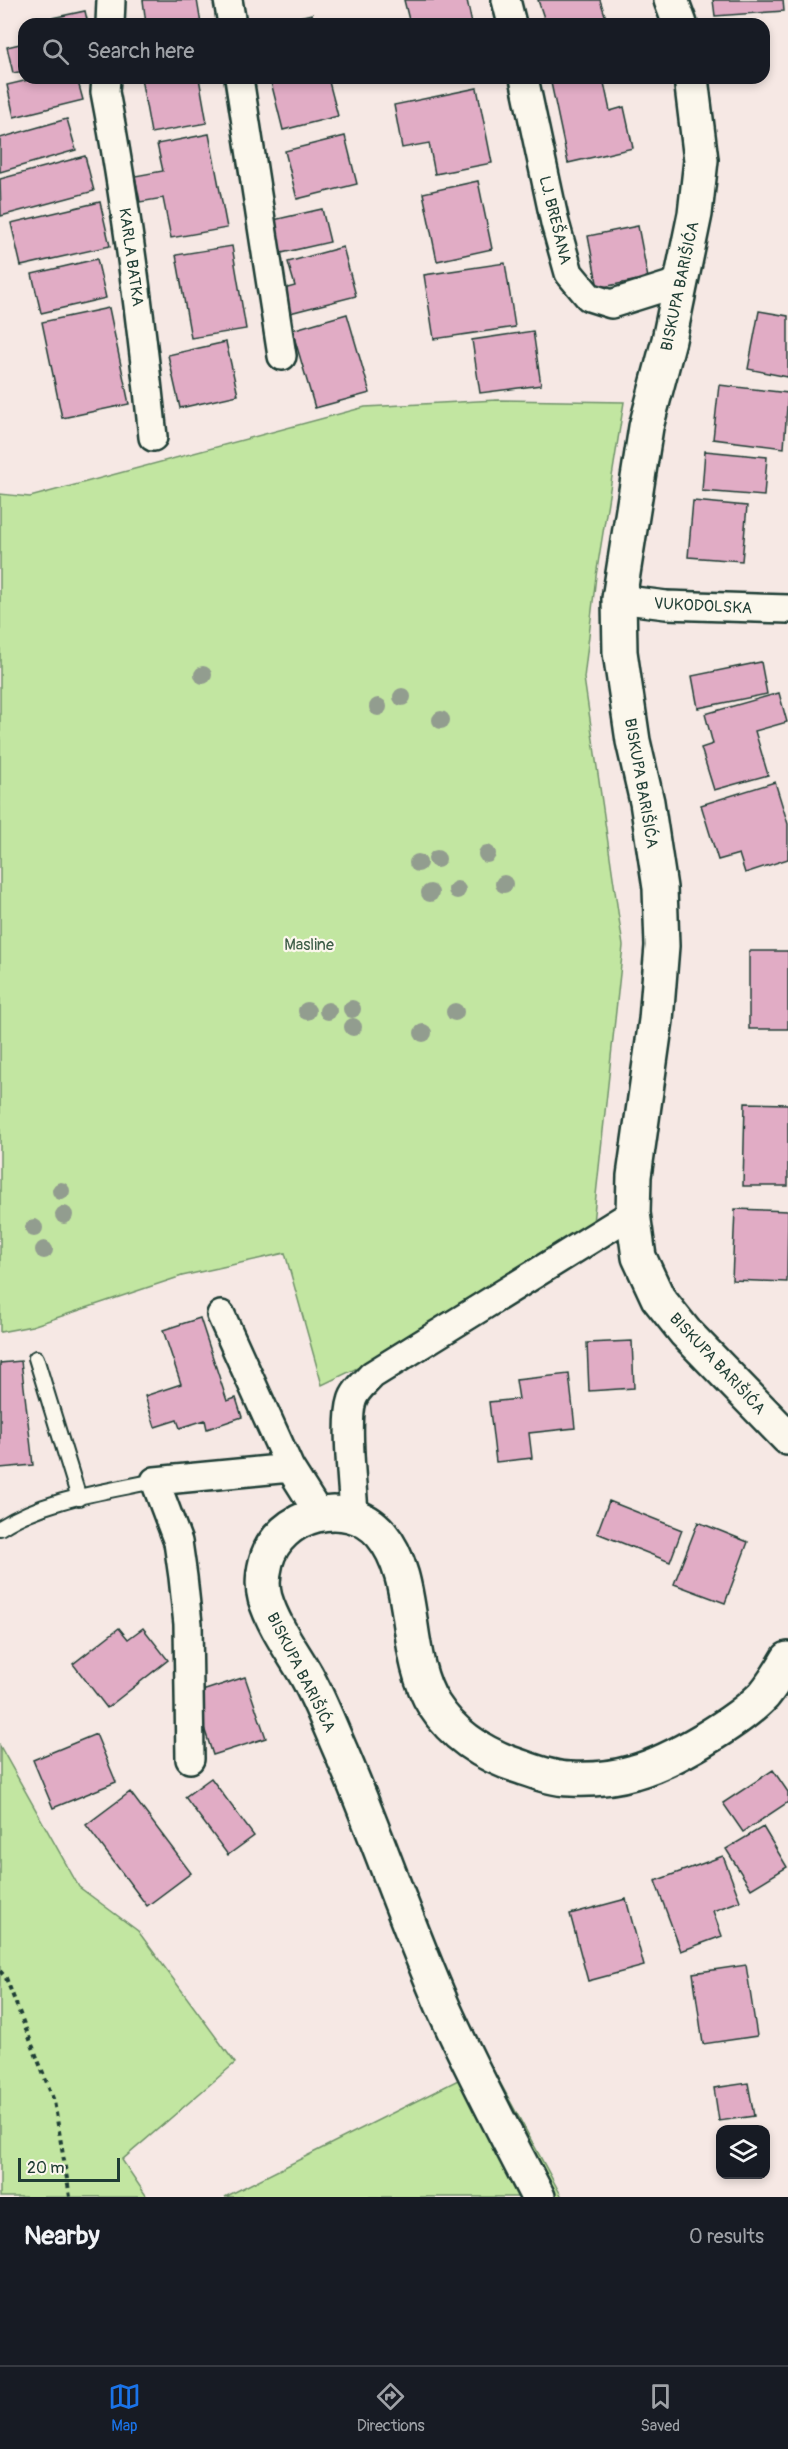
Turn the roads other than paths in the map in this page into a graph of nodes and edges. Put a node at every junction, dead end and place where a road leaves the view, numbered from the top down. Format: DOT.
graph roads {
  1 [pos="111,0"];
  2 [pos="228,0"];
  3 [pos="506,0"];
  4 [pos="671,0"];
  5 [pos="110,18"];
  6 [pos="231,18"];
  7 [pos="511,18"];
  8 [pos="678,18"];
  9 [pos="106,84"];
  10 [pos="241,84"];
  11 [pos="525,84"];
  12 [pos="692,84"];
  13 [pos="681,282"];
  14 [pos="282,356"];
  15 [pos="153,437"];
  16 [pos="619,599"];
  17 [pos="788,609"];
  18 [pos="633,1213"];
  19 [pos="221,1315"];
  20 [pos="36,1358"];
  21 [pos="788,1438"];
  22 [pos="290,1468"];
  23 [pos="155,1481"];
  24 [pos="79,1498"];
  25 [pos="319,1514"];
  26 [pos="354,1515"];
  27 [pos="0,1528"];
  28 [pos="788,1659"];
  29 [pos="190,1759"];
  30 [pos="538,2197"];
  1 -- 5 [label="street"];
  2 -- 6 [label="street"];
  3 -- 7 [label="street"];
  4 -- 8 [label="main road"];
  9 -- 15 [label="street, KARLA BATKA"];
  10 -- 14 [label="street"];
  11 -- 13 [label="street, LJ. BREŠANA"];
  12 -- 13 [label="main road, BISKUPA BARIŠIĆA"];
  13 -- 16 [label="main road, BISKUPA BARIŠIĆA"];
  16 -- 17 [label="street, VUKODOLSKA"];
  16 -- 18 [label="main road, BISKUPA BARIŠIĆA"];
  18 -- 21 [label="main road, BISKUPA BARIŠIĆA"];
  18 -- 26 [label="street"];
  19 -- 22 [label="street"];
  20 -- 24 [label="lane"];
  22 -- 23 [label="street"];
  22 -- 25 [label="street"];
  23 -- 24 [label="lane"];
  23 -- 29 [label="street"];
  24 -- 27 [label="lane"];
  25 -- 26 [label="main road, BISKUPA BARIŠIĆA"];
  25 -- 30 [label="main road, BISKUPA BARIŠIĆA"];
  26 -- 28 [label="main road"];
}
